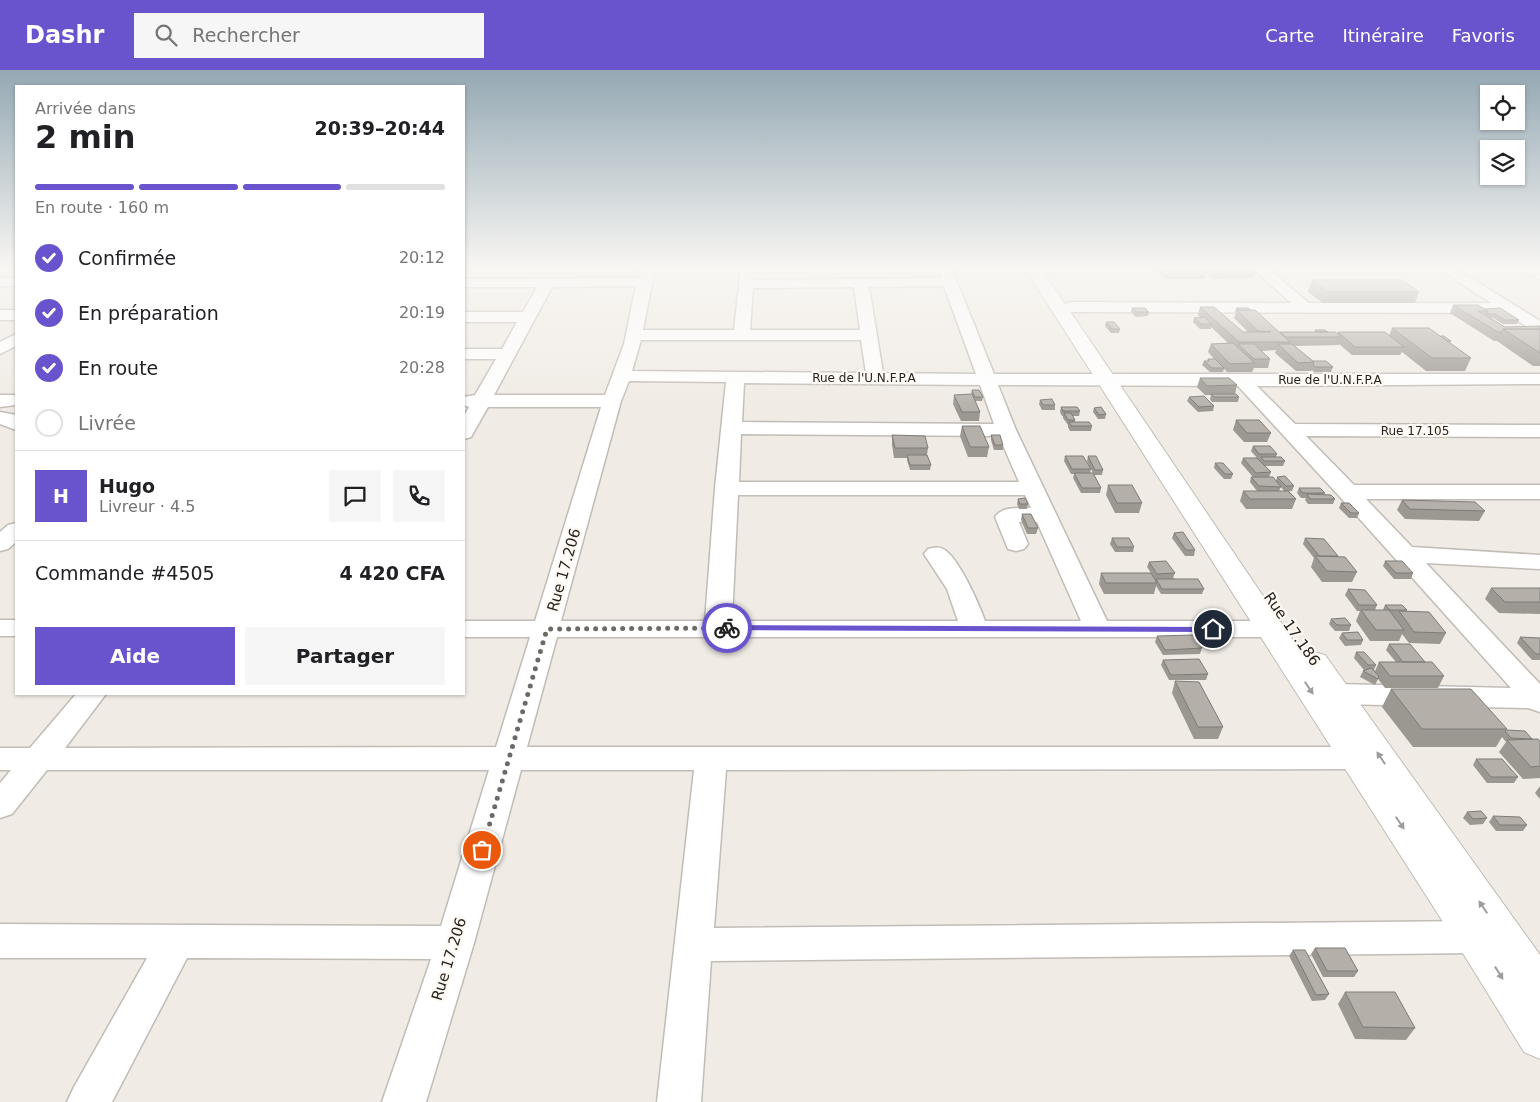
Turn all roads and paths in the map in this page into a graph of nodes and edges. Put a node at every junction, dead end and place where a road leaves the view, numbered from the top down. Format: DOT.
graph roads {
  1 [pos="638,315"];
  2 [pos="744,315"];
  3 [pos="866,315"];
  4 [pos="963,315"];
  5 [pos="1067,315"];
  6 [pos="1076,315"];
  7 [pos="1518,315"];
  8 [pos="465,316"];
  9 [pos="528,317"];
  10 [pos="1540,328"];
  11 [pos="634,335"];
  12 [pos="869,335"];
  13 [pos="742,336"];
  14 [pos="15,340"];
  15 [pos="0,351"];
  16 [pos="15,353"];
  17 [pos="465,354"];
  18 [pos="507,354"];
  19 [pos="735,378"];
  20 [pos="875,378"];
  21 [pos="988,378"];
  22 [pos="1540,379"];
  23 [pos="1113,380"];
  24 [pos="1242,380"];
  25 [pos="617,388"];
  26 [pos="15,400"];
  27 [pos="0,401"];
  28 [pos="465,401"];
  29 [pos="483,401"];
  30 [pos="0,418"];
  31 [pos="15,422"];
  32 [pos="732,428"];
  33 [pos="1006,430"];
  34 [pos="1290,430"];
  35 [pos="465,431"];
  36 [pos="1540,431"];
  37 [pos="726,488"];
  38 [pos="1032,489"];
  39 [pos="1348,492"];
  40 [pos="1540,492"];
  41 [pos="1044,514"];
  42 [pos="15,531"];
  43 [pos="0,544"];
  44 [pos="1016,544"];
  45 [pos="936,554"];
  46 [pos="1403,554"];
  47 [pos="1540,562"];
  48 [pos="0,628"];
  49 [pos="15,628"];
  50 [pos="465,628"];
  51 [pos="718,628"];
  52 [pos="547,629"];
  53 [pos="974,629"];
  54 [pos="1270,629"];
  55 [pos="1098,630"];
  56 [pos="1336,694"];
  57 [pos="91,695"];
  58 [pos="1539,699"];
  59 [pos="509,758"];
  60 [pos="711,758"];
  61 [pos="1357,758"];
  62 [pos="0,759"];
  63 [pos="38,759"];
  64 [pos="0,805"];
  65 [pos="1476,937"];
  66 [pos="0,941"];
  67 [pos="177,941"];
  68 [pos="455,942"];
  69 [pos="695,944"];
  70 [pos="1540,990"];
  71 [pos="1540,1037"];
  72 [pos="89,1102"];
  73 [pos="404,1102"];
  74 [pos="679,1102"];
  1 -- 11 [label="street, Rue 17.206"];
  2 -- 13 [label="street"];
  3 -- 12 [label="street"];
  4 -- 21 [label="street"];
  5 -- 23 [label="main road"];
  6 -- 23 [label="main road, Rue 17.186"];
  7 -- 10 [label="street"];
  8 -- 9 [label="street"];
  9 -- 18 [label="street"];
  11 -- 13 [label="street"];
  11 -- 25 [label="street, Rue 17.206"];
  12 -- 13 [label="street"];
  12 -- 20 [label="street"];
  14 -- 15 [label="street"];
  15 -- 16 [label="street"];
  17 -- 18 [label="street"];
  18 -- 29 [label="street"];
  19 -- 20 [label="street, Rue de l'U.N.F.P.A"];
  19 -- 25 [label="street, Rue de l'U.N.F.P.A"];
  19 -- 32 [label="street"];
  20 -- 21 [label="street, Rue de l'U.N.F.P.A"];
  21 -- 23 [label="street, Rue de l'U.N.F.P.A"];
  21 -- 33 [label="street"];
  22 -- 24 [label="street, Rue de l'U.N.F.P.A"];
  23 -- 24 [label="street, Rue de l'U.N.F.P.A"];
  23 -- 54 [label="main road"];
  23 -- 56 [label="main road, Rue 17.186"];
  24 -- 34 [label="street"];
  25 -- 29 [label="street, Rue de l'U.N.F.P.A"];
  25 -- 52 [label="street, Rue 17.206"];
  26 -- 27 [label="street"];
  28 -- 29 [label="street, Rue de l'U.N.F.P.A"];
  29 -- 35 [label="street"];
  30 -- 31 [label="street"];
  32 -- 33 [label="street"];
  32 -- 37 [label="street"];
  33 -- 38 [label="street"];
  34 -- 36 [label="street, Rue 17.105"];
  34 -- 39 [label="street"];
  37 -- 38 [label="street"];
  37 -- 51 [label="street"];
  38 -- 41 [label="street"];
  39 -- 40 [label="street"];
  39 -- 46 [label="street"];
  41 -- 44 [label="street"];
  41 -- 55 [label="street"];
  42 -- 43 [label="street"];
  45 -- 53 [label="street"];
  46 -- 47 [label="street"];
  46 -- 58 [label="street"];
  48 -- 49 [label="street"];
  50 -- 52 [label="street"];
  51 -- 52 [label="street"];
  51 -- 53 [label="street"];
  52 -- 59 [label="street, Rue 17.206"];
  53 -- 55 [label="street"];
  54 -- 55 [label="street"];
  54 -- 61 [label="main road, one-way"];
  56 -- 58 [label="street"];
  70 -- 56 [label="main road, Rue 17.186, one-way"];
  57 -- 63 [label="street"];
  59 -- 60 [label="street"];
  59 -- 63 [label="street"];
  59 -- 68 [label="street, Rue 17.206"];
  60 -- 61 [label="street"];
  60 -- 69 [label="street"];
  61 -- 65 [label="main road, one-way"];
  62 -- 63 [label="street"];
  63 -- 64 [label="street"];
  65 -- 69 [label="street"];
  65 -- 71 [label="main road, one-way"];
  66 -- 67 [label="street"];
  67 -- 68 [label="street"];
  67 -- 72 [label="street"];
  68 -- 73 [label="street, Rue 17.206"];
  69 -- 74 [label="street"];
}
